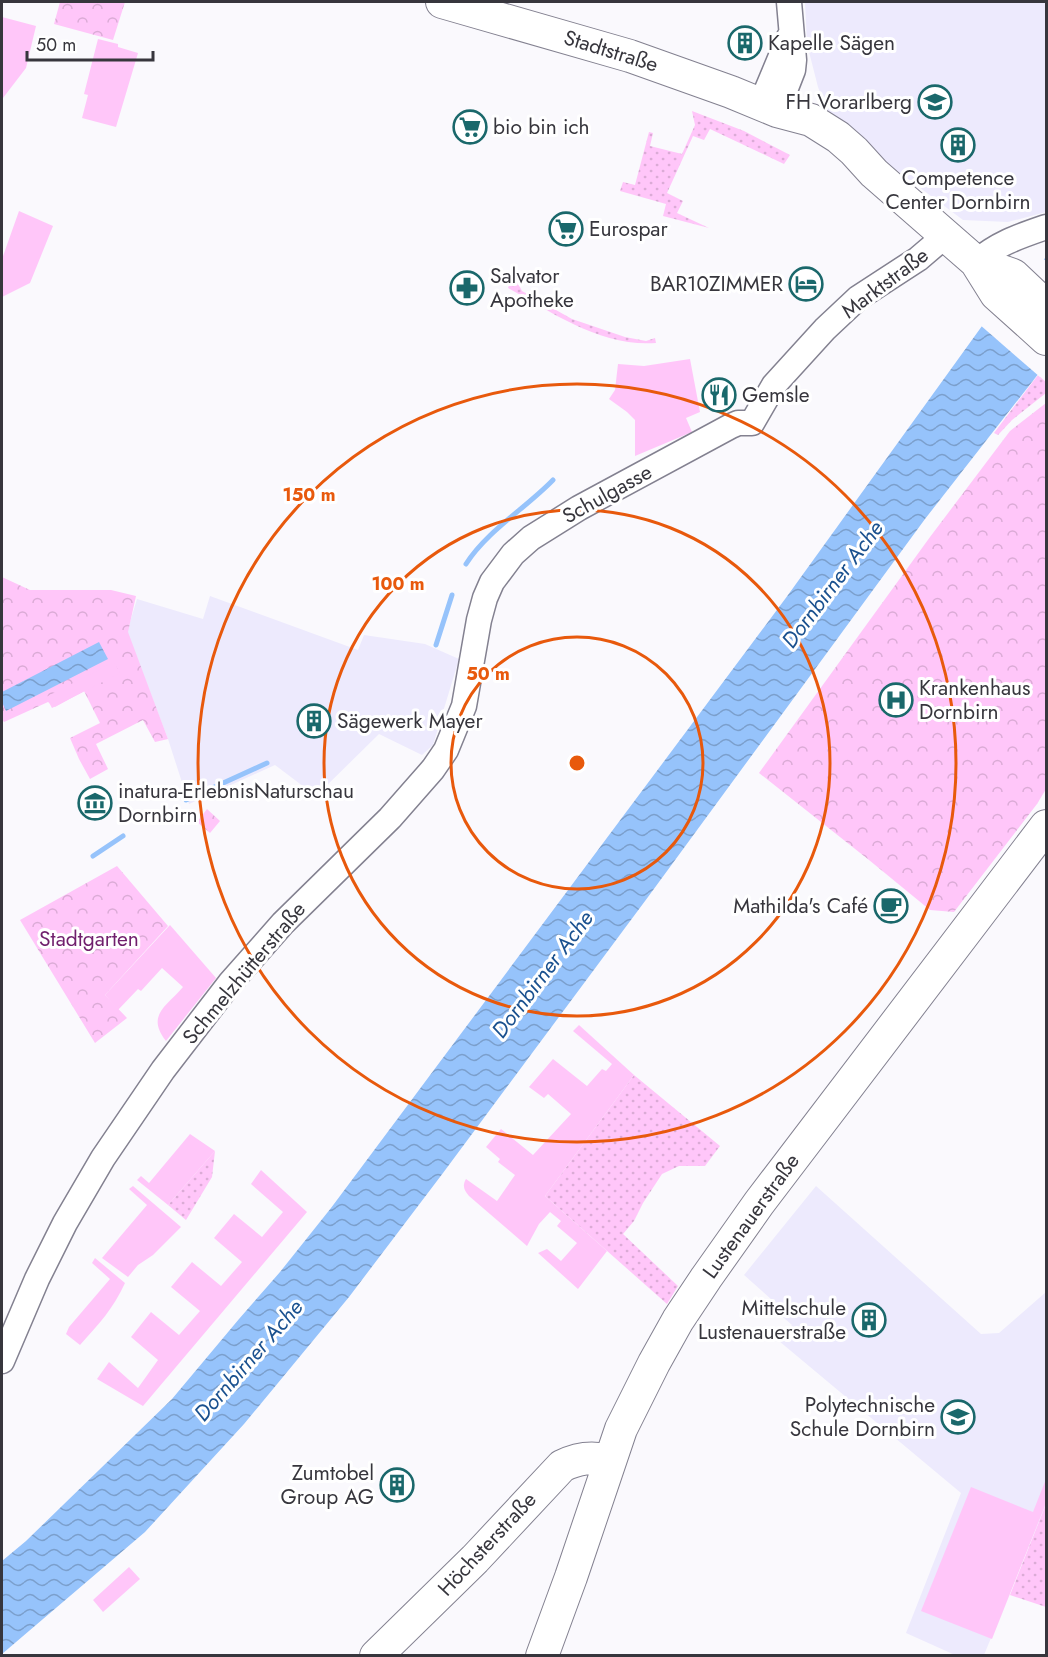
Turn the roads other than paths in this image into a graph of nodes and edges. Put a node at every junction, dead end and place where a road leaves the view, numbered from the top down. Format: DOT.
graph roads {
  1 [pos="442,2"];
  2 [pos="789,2"];
  3 [pos="769,107"];
  4 [pos="1047,227"];
  5 [pos="945,236"];
  6 [pos="976,261"];
  7 [pos="1009,289"];
  8 [pos="1047,306"];
  9 [pos="1047,339"];
  10 [pos="752,423"];
  11 [pos="485,598"];
  12 [pos="1047,826"];
  13 [pos="2,1361"];
  14 [pos="609,1461"];
  15 [pos="376,1656"];
  16 [pos="542,1656"];
  1 -- 3 [label="main road, Stadtstraße"];
  2 -- 3 [label="street"];
  3 -- 5 [label="main road, Stadtstraße"];
  4 -- 6 [label="street"];
  5 -- 6 [label="main road, Stadtstraße"];
  5 -- 10 [label="street, Marktstraße"];
  6 -- 7 [label="main road, Stadtstraße"];
  7 -- 8 [label="main road, Stadtstraße"];
  7 -- 9 [label="main road, Stadtstraße"];
  10 -- 11 [label="street, Schulgasse"];
  11 -- 13 [label="street, Schmelzhütterstraße"];
  12 -- 14 [label="main road, Lustenauerstraße"];
  14 -- 15 [label="main road, Höchsterstraße"];
  14 -- 16 [label="main road, Lustenauerstraße"];
}
